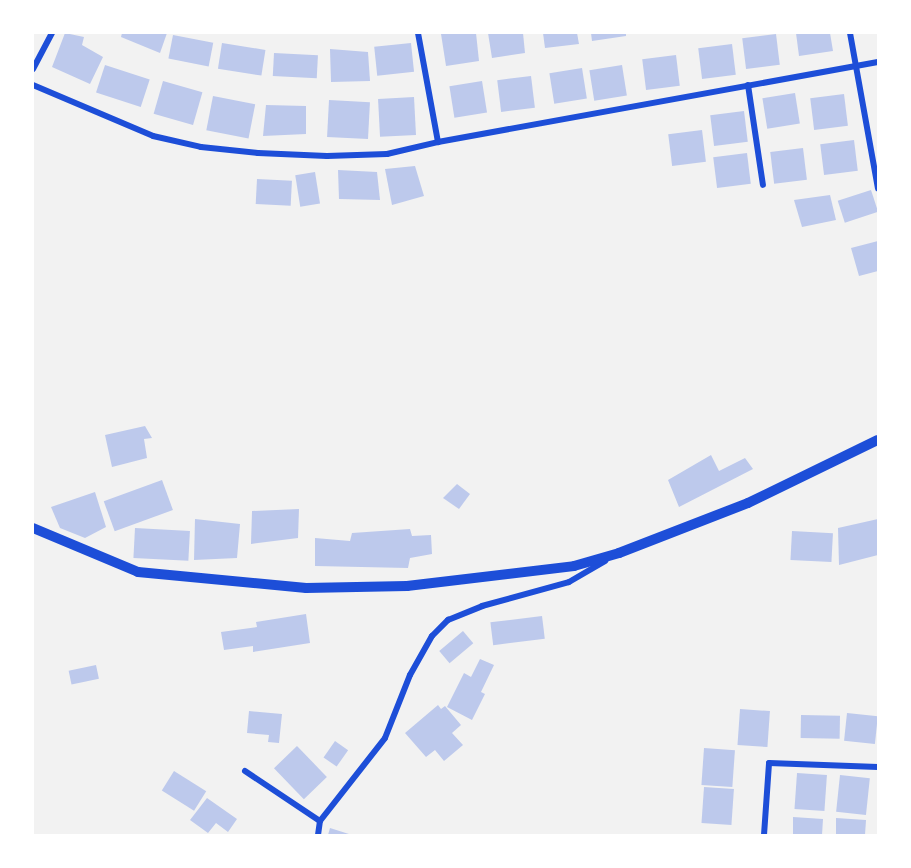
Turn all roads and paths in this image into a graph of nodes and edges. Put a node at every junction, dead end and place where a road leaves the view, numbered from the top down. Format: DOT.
graph roads {
  1 [pos="52,33"];
  2 [pos="418,33"];
  3 [pos="850,33"];
  4 [pos="878,62"];
  5 [pos="855,66"];
  6 [pos="33,69"];
  7 [pos="33,85"];
  8 [pos="748,85"];
  9 [pos="438,142"];
  10 [pos="763,185"];
  11 [pos="878,188"];
  12 [pos="878,440"];
  13 [pos="33,528"];
  14 [pos="619,553"];
  15 [pos="878,767"];
  16 [pos="245,771"];
  17 [pos="320,821"];
  18 [pos="318,835"];
  19 [pos="764,835"];
  1 -- 6 [label="street"];
  2 -- 9 [label="street"];
  3 -- 5 [label="street"];
  4 -- 5 [label="street"];
  5 -- 8 [label="street"];
  5 -- 11 [label="street"];
  7 -- 9 [label="street"];
  8 -- 9 [label="street"];
  8 -- 10 [label="street"];
  12 -- 14 [label="street"];
  13 -- 14 [label="street"];
  14 -- 17 [label="street"];
  15 -- 19 [label="street"];
  16 -- 17 [label="street"];
  17 -- 18 [label="street"];
}
